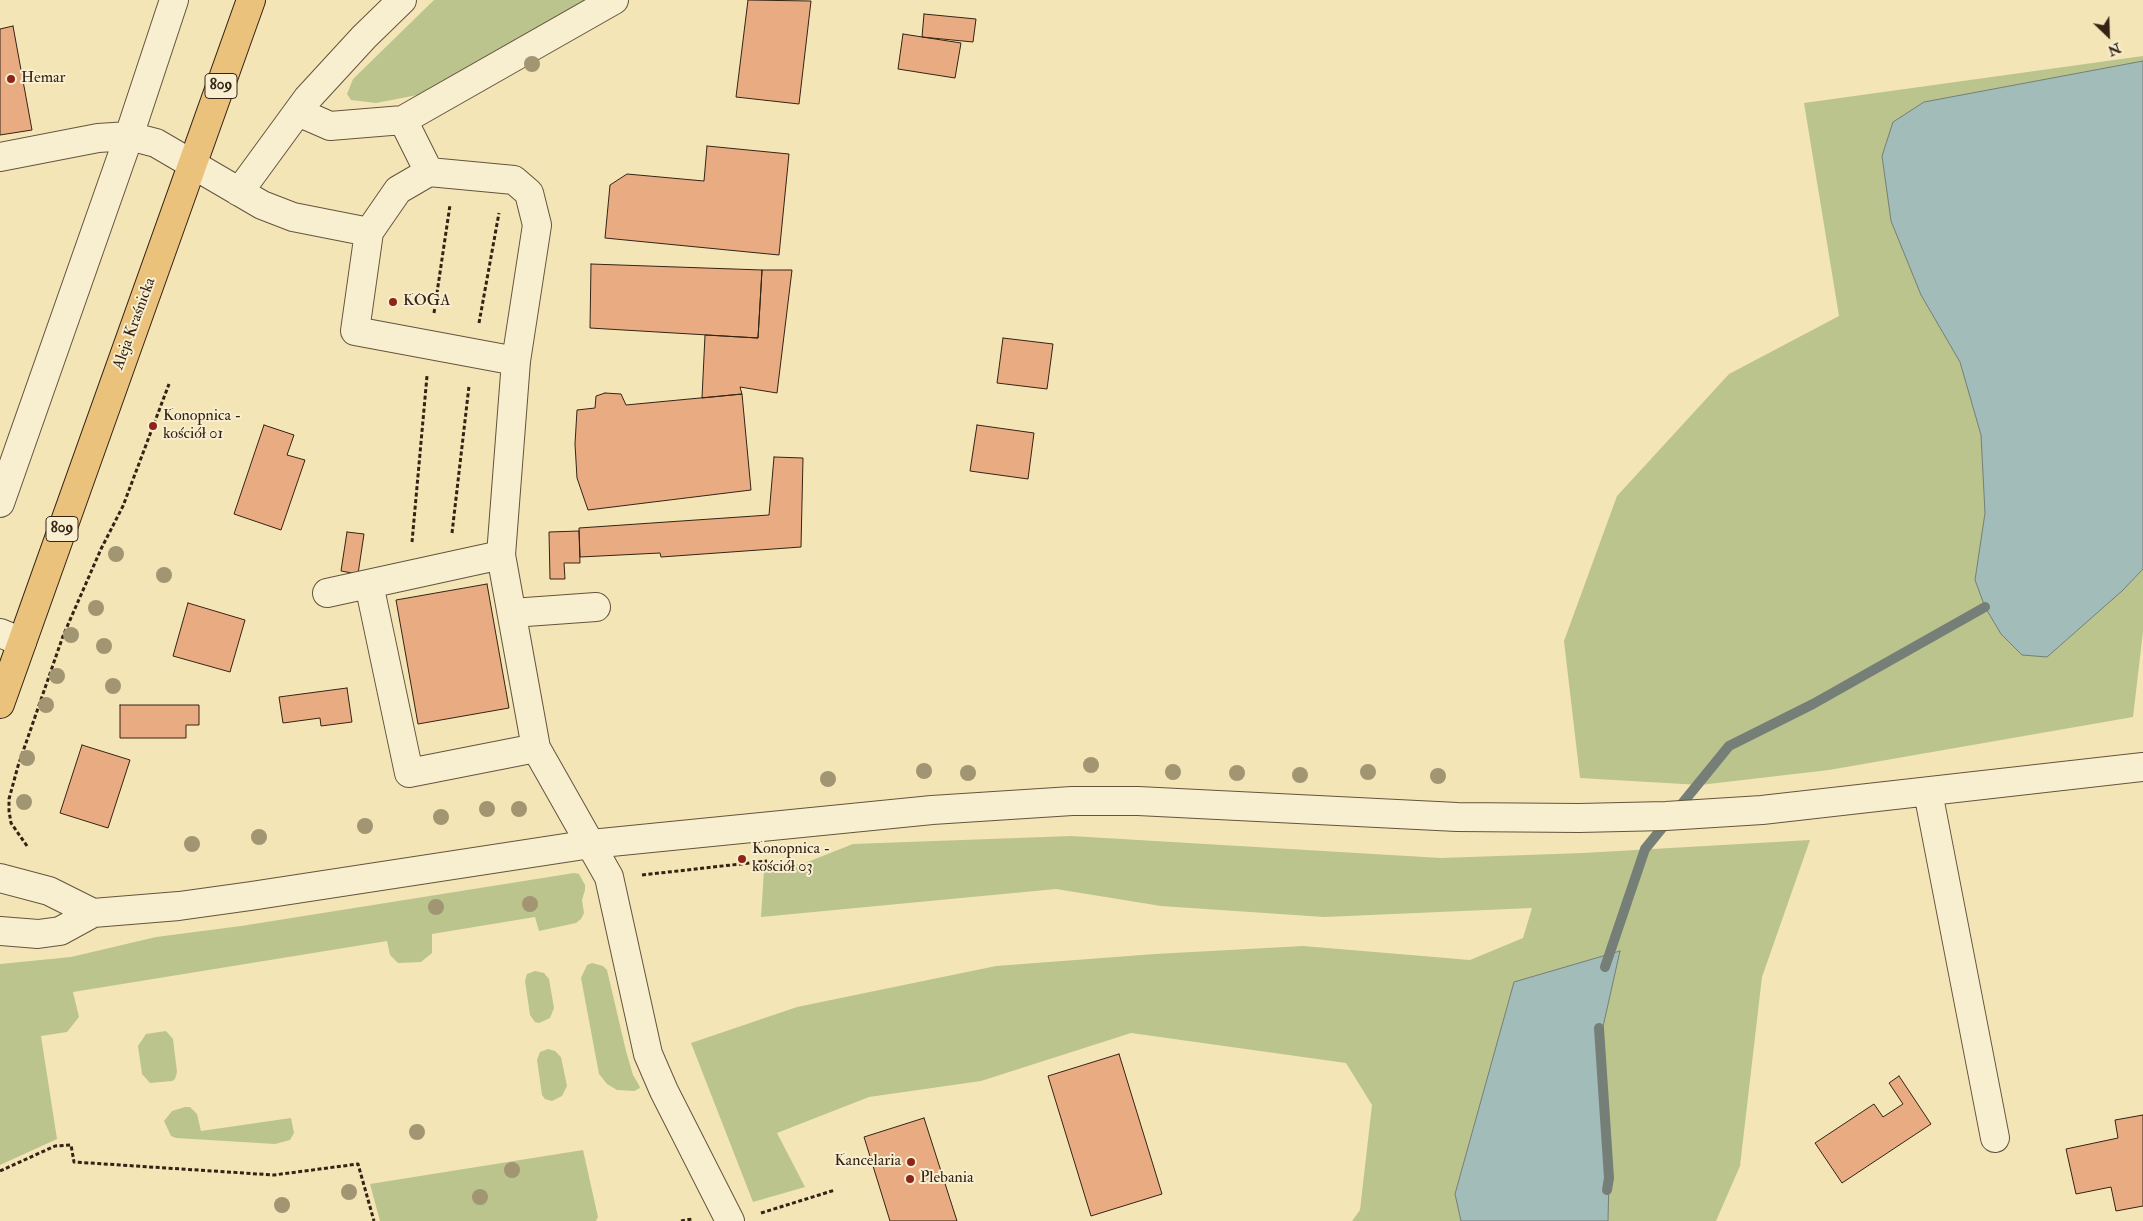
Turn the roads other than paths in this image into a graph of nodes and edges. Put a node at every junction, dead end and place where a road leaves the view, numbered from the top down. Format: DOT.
graph roads {
  1 [pos="174,0"];
  2 [pos="402,0"];
  3 [pos="614,0"];
  4 [pos="250,3"];
  5 [pos="298,112"];
  6 [pos="403,120"];
  7 [pos="129,136"];
  8 [pos="0,157"];
  9 [pos="192,165"];
  10 [pos="441,173"];
  11 [pos="239,192"];
  12 [pos="368,232"];
  13 [pos="516,361"];
  14 [pos="0,503"];
  15 [pos="501,555"];
  16 [pos="369,584"];
  17 [pos="327,593"];
  18 [pos="596,607"];
  19 [pos="512,613"];
  20 [pos="11,638"];
  21 [pos="0,704"];
  22 [pos="536,748"];
  23 [pos="2143,767"];
  24 [pos="1928,792"];
  25 [pos="591,844"];
  26 [pos="0,878"];
  27 [pos="93,913"];
  28 [pos="0,930"];
  29 [pos="1995,1138"];
  30 [pos="730,1221"];
  1 -- 7 [label="street"];
  2 -- 5 [label="street"];
  3 -- 6 [label="street"];
  4 -- 9 [label="main road, Aleja Kraśnicka / 809"];
  5 -- 6 [label="street"];
  5 -- 11 [label="street"];
  6 -- 10 [label="street"];
  7 -- 8 [label="street"];
  7 -- 9 [label="street"];
  7 -- 14 [label="street"];
  9 -- 11 [label="street"];
  9 -- 20 [label="main road, Aleja Kraśnicka / 809"];
  10 -- 12 [label="street"];
  10 -- 13 [label="street"];
  11 -- 12 [label="street"];
  12 -- 13 [label="street"];
  13 -- 15 [label="street"];
  15 -- 16 [label="street"];
  15 -- 19 [label="street"];
  16 -- 17 [label="street"];
  16 -- 22 [label="street"];
  18 -- 19 [label="street"];
  19 -- 22 [label="street"];
  20 -- 21 [label="main road, Aleja Kraśnicka / 809"];
  22 -- 25 [label="street"];
  23 -- 24 [label="street"];
  24 -- 25 [label="street"];
  24 -- 29 [label="street"];
  25 -- 27 [label="street"];
  25 -- 30 [label="street"];
  26 -- 27 [label="street"];
  27 -- 28 [label="street"];
}
